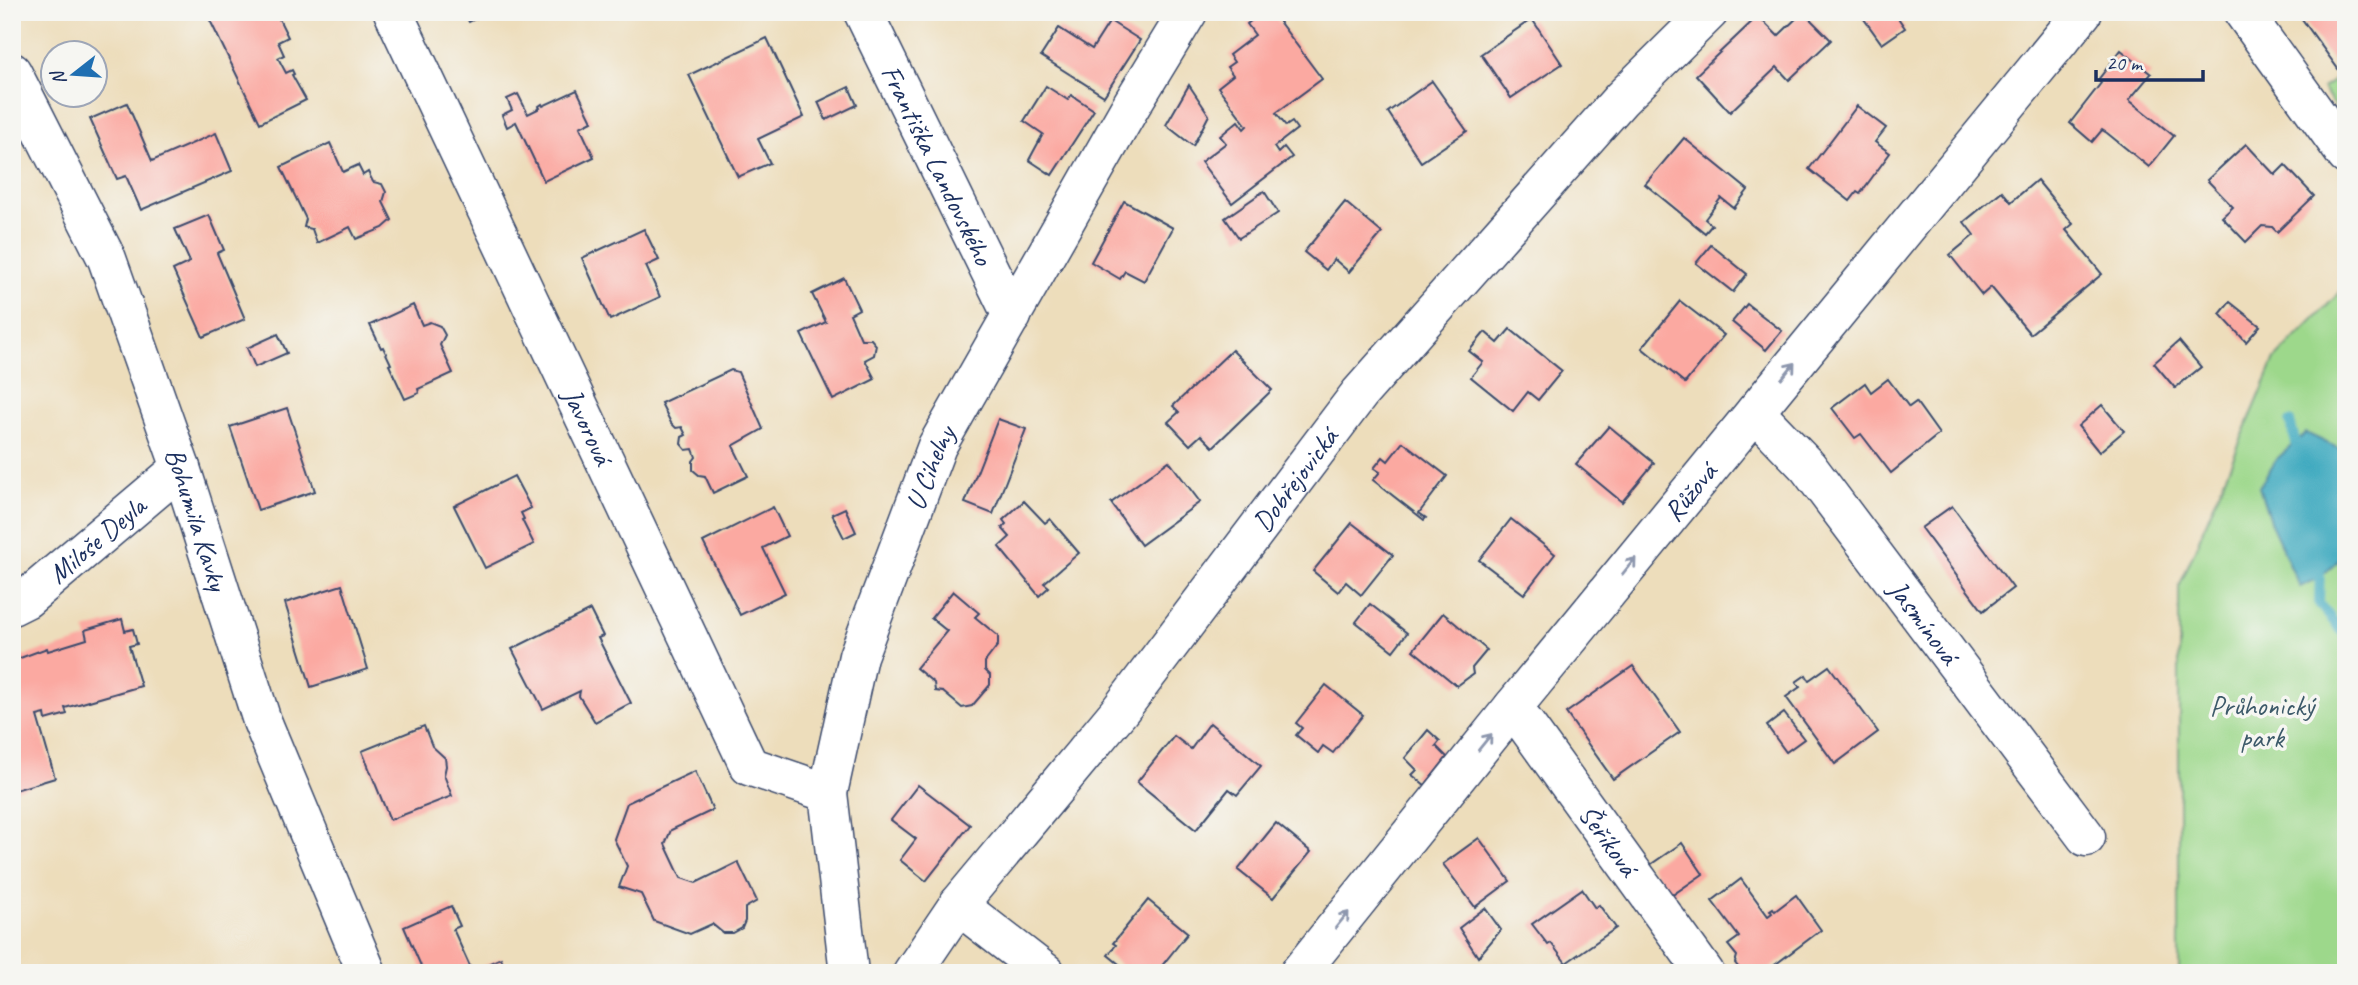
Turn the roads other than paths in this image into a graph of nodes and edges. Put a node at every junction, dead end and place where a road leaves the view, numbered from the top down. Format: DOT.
graph roads {
  1 [pos="393,12"];
  2 [pos="863,12"];
  3 [pos="1188,12"];
  4 [pos="1709,12"];
  5 [pos="2083,12"];
  6 [pos="2243,12"];
  7 [pos="12,72"];
  8 [pos="2346,155"];
  9 [pos="1012,316"];
  10 [pos="1755,412"];
  11 [pos="181,468"];
  12 [pos="12,606"];
  13 [pos="1513,707"];
  14 [pos="828,793"];
  15 [pos="2086,837"];
  16 [pos="958,905"];
  17 [pos="367,973"];
  18 [pos="849,973"];
  19 [pos="912,973"];
  20 [pos="1045,973"];
  21 [pos="1299,973"];
  22 [pos="1705,973"];
  1 -- 14 [label="street, Javorová"];
  2 -- 9 [label="street, Františka Landovského"];
  3 -- 9 [label="street, U Cihelny"];
  4 -- 16 [label="street, Dobřejovická"];
  10 -- 5 [label="street, Růžová, one-way"];
  6 -- 8 [label="street"];
  7 -- 11 [label="street, Bohumila Kavky"];
  9 -- 14 [label="street, U Cihelny"];
  13 -- 10 [label="street, Růžová, one-way"];
  10 -- 15 [label="street, Jasmínová"];
  11 -- 12 [label="street, Miloše Deyla"];
  11 -- 17 [label="street, Bohumila Kavky"];
  21 -- 13 [label="street, Růžová, one-way"];
  13 -- 22 [label="street, Šeříková"];
  14 -- 18 [label="street, U Cihelny"];
  16 -- 19 [label="street, Dobřejovická"];
  16 -- 20 [label="street"];
}
